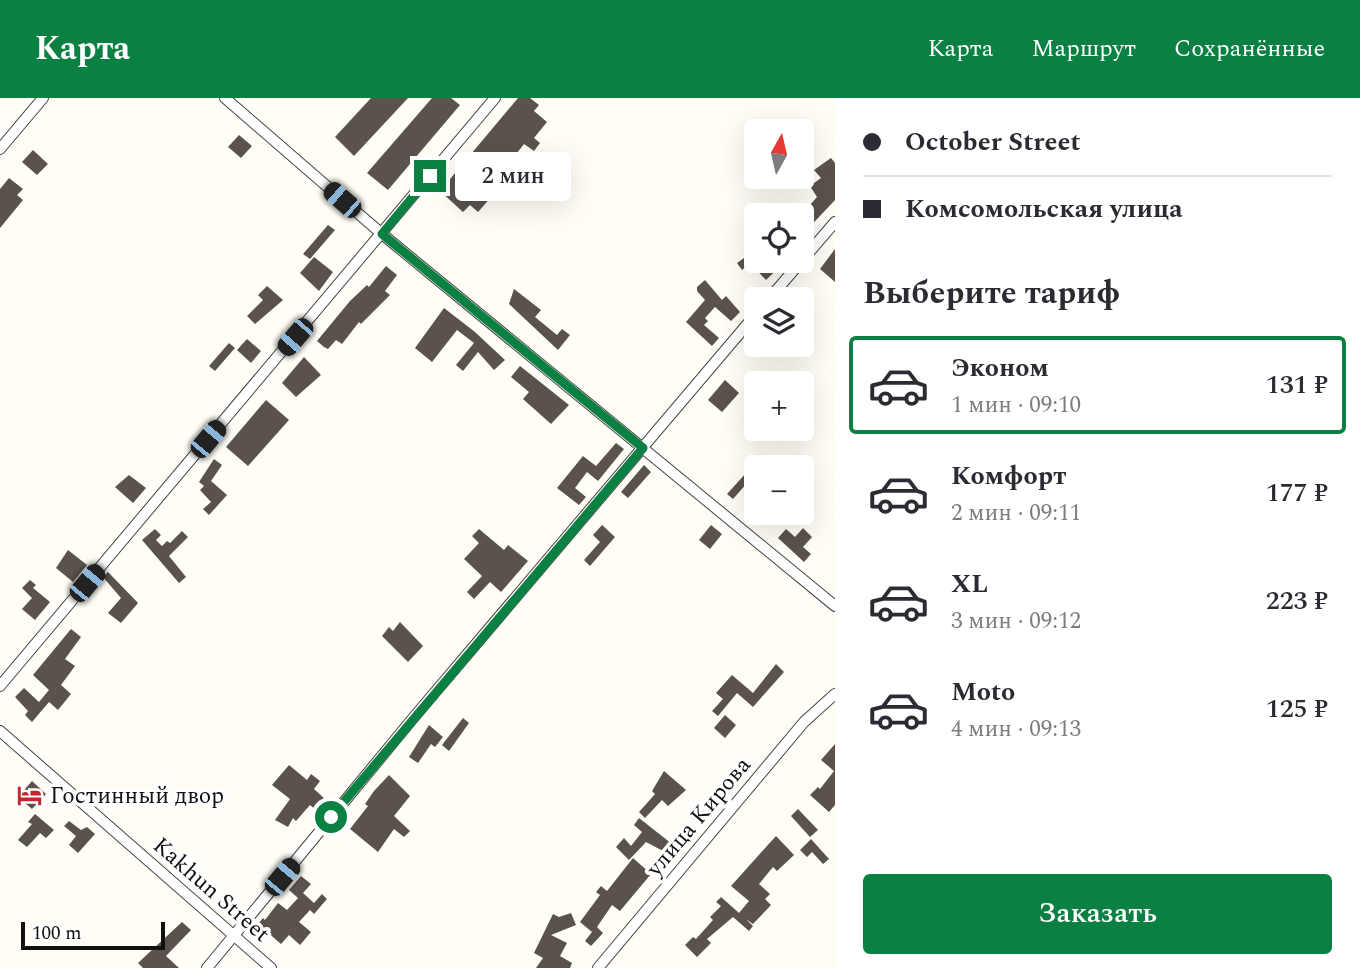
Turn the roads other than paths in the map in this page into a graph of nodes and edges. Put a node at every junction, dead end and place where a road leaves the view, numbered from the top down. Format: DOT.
graph roads {
  1 [pos="43,98"];
  2 [pos="225,98"];
  3 [pos="495,98"];
  4 [pos="0,149"];
  5 [pos="835,222"];
  6 [pos="382,234"];
  7 [pos="779,287"];
  8 [pos="744,328"];
  9 [pos="643,448"];
  10 [pos="835,606"];
  11 [pos="0,685"];
  12 [pos="835,694"];
  13 [pos="0,730"];
  14 [pos="233,937"];
  15 [pos="206,968"];
  16 [pos="271,968"];
  17 [pos="598,968"];
  1 -- 4 [label="street"];
  2 -- 6 [label="street"];
  3 -- 6 [label="street"];
  5 -- 7 [label="street"];
  6 -- 9 [label="street"];
  6 -- 11 [label="street"];
  8 -- 9 [label="street"];
  9 -- 10 [label="street"];
  9 -- 14 [label="street"];
  12 -- 17 [label="street, улица Кирова"];
  13 -- 14 [label="street, Kakhun Street"];
  14 -- 15 [label="street"];
  14 -- 16 [label="street, Kakhun Street"];
}
